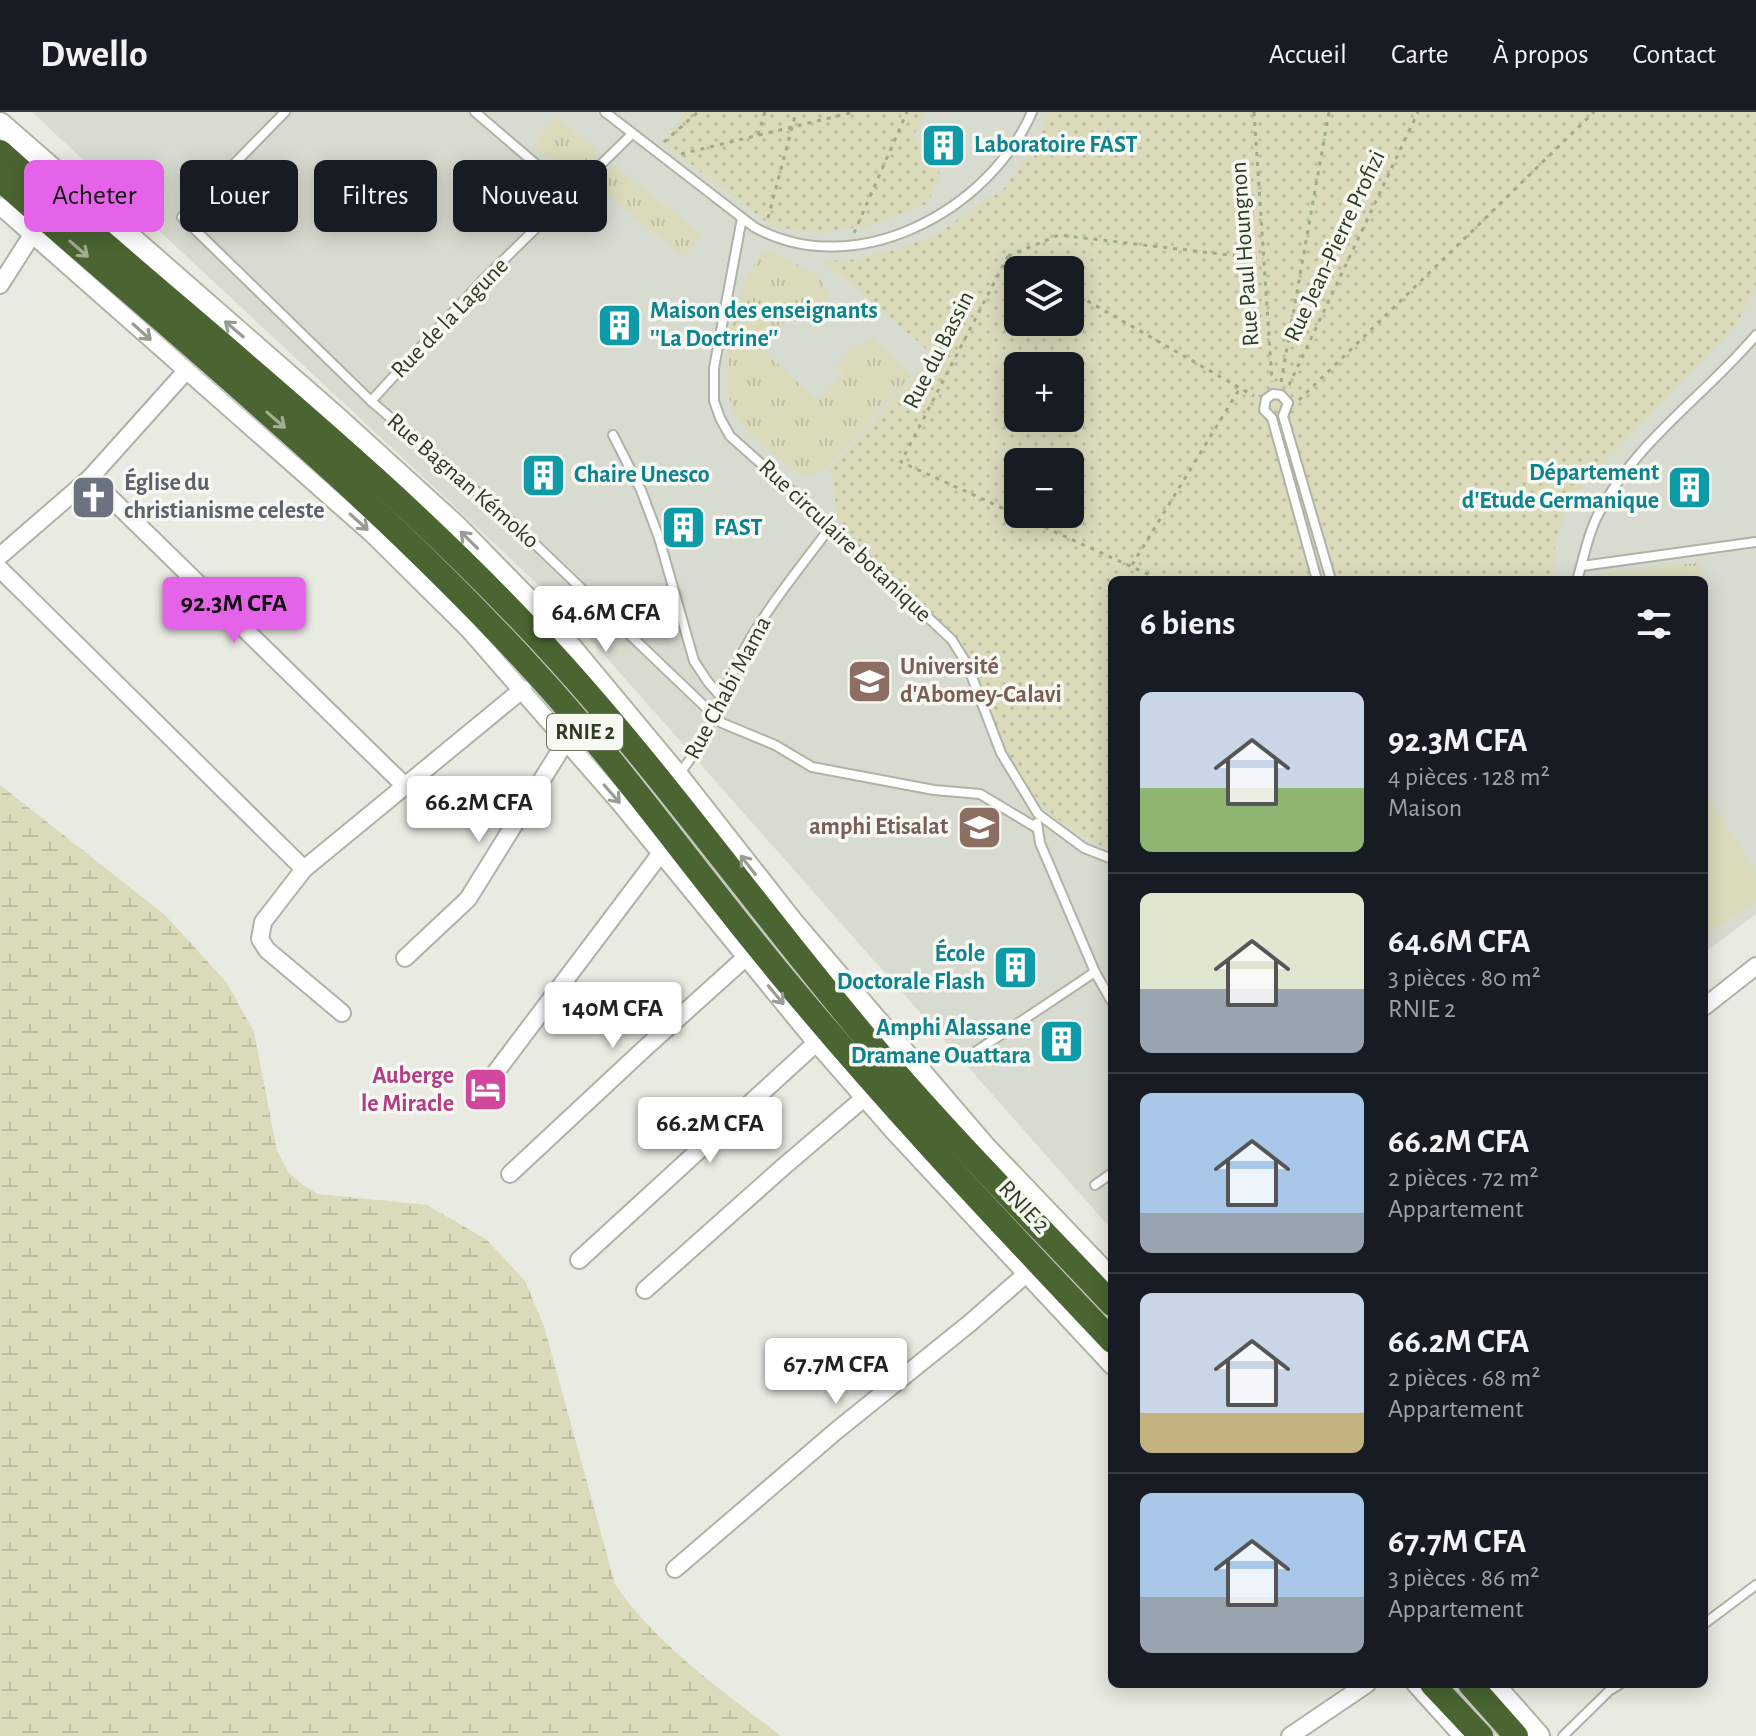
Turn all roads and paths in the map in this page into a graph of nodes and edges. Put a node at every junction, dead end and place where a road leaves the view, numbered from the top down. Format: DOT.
graph roads {
  1 [pos="285,112"];
  2 [pos="475,112"];
  3 [pos="605,112"];
  4 [pos="698,112"];
  5 [pos="765,112"];
  6 [pos="796,112"];
  7 [pos="854,112"];
  8 [pos="907,112"];
  9 [pos="1032,112"];
  10 [pos="1254,112"];
  11 [pos="1329,112"];
  12 [pos="1418,112"];
  13 [pos="1594,112"];
  14 [pos="0,124"];
  15 [pos="792,127"];
  16 [pos="632,134"];
  17 [pos="758,135"];
  18 [pos="655,150"];
  19 [pos="0,152"];
  20 [pos="665,158"];
  21 [pos="531,160"];
  22 [pos="606,160"];
  23 [pos="0,179"];
  24 [pos="0,206"];
  25 [pos="742,218"];
  26 [pos="533,232"];
  27 [pos="764,233"];
  28 [pos="32,235"];
  29 [pos="849,244"];
  30 [pos="1008,256"];
  31 [pos="1264,259"];
  32 [pos="1004,264"];
  33 [pos="0,285"];
  34 [pos="1084,299"];
  35 [pos="1756,335"];
  36 [pos="186,371"];
  37 [pos="1240,388"];
  38 [pos="1278,395"];
  39 [pos="371,401"];
  40 [pos="1265,401"];
  41 [pos="1286,413"];
  42 [pos="613,435"];
  43 [pos="90,478"];
  44 [pos="831,526"];
  45 [pos="1756,542"];
  46 [pos="0,556"];
  47 [pos="1582,566"];
  48 [pos="1132,567"];
  49 [pos="0,569"];
  50 [pos="1152,576"];
  51 [pos="1316,576"];
  52 [pos="1330,576"];
  53 [pos="1578,576"];
  54 [pos="523,689"];
  55 [pos="723,699"];
  56 [pos="714,715"];
  57 [pos="566,741"];
  58 [pos="671,781"];
  59 [pos="405,786"];
  60 [pos="646,805"];
  61 [pos="1038,814"];
  62 [pos="1037,828"];
  63 [pos="661,853"];
  64 [pos="1108,857"];
  65 [pos="304,869"];
  66 [pos="405,958"];
  67 [pos="745,958"];
  68 [pos="1756,966"];
  69 [pos="1095,972"];
  70 [pos="1108,995"];
  71 [pos="1708,1004"];
  72 [pos="342,1013"];
  73 [pos="816,1043"];
  74 [pos="975,1052"];
  75 [pos="480,1093"];
  76 [pos="864,1098"];
  77 [pos="510,1174"];
  78 [pos="1108,1176"];
  79 [pos="1095,1185"];
  80 [pos="579,1260"];
  81 [pos="1025,1275"];
  82 [pos="1108,1277"];
  83 [pos="645,1290"];
  84 [pos="1108,1300"];
  85 [pos="1108,1337"];
  86 [pos="1108,1362"];
  87 [pos="675,1569"];
  88 [pos="1756,1585"];
  89 [pos="1708,1621"];
  90 [pos="1361,1688"];
  91 [pos="1418,1688"];
  92 [pos="1436,1688"];
  93 [pos="1474,1688"];
  94 [pos="1496,1688"];
  95 [pos="1610,1688"];
  96 [pos="1452,1732"];
  97 [pos="1290,1736"];
  98 [pos="1481,1736"];
  99 [pos="1516,1736"];
  100 [pos="1538,1736"];
  101 [pos="1563,1736"];
  1 -- 39 [label="lane, Rue Bagnan Kémoko"];
  2 -- 21 [label="lane"];
  3 -- 16 [label="lane"];
  4 -- 18 [label="path"];
  5 -- 17 [label="path"];
  6 -- 15 [label="path"];
  7 -- 15 [label="path"];
  8 -- 29 [label="path"];
  9 -- 29 [label="lane"];
  10 -- 31 [label="path, Rue Paul Houngnon"];
  11 -- 38 [label="path"];
  12 -- 38 [label="path, Rue Jean-Pierre Profizi"];
  13 -- 41 [label="path"];
  58 -- 14 [label="street, one-way"];
  15 -- 17 [label="path"];
  15 -- 27 [label="path"];
  16 -- 18 [label="lane"];
  16 -- 22 [label="lane, Rue de la Lagune"];
  17 -- 20 [label="path"];
  18 -- 20 [label="lane"];
  19 -- 58 [label="highway, RNIE 2 / RNIE 2"];
  20 -- 25 [label="lane"];
  23 -- 60 [label="highway, RNIE 2 / RNIE 2, one-way"];
  24 -- 28 [label="street"];
  25 -- 27 [label="lane"];
  25 -- 44 [label="lane, Rue circulaire botanique"];
  26 -- 39 [label="lane, Rue de la Lagune"];
  27 -- 29 [label="lane"];
  28 -- 33 [label="street"];
  28 -- 36 [label="street, one-way"];
  30 -- 31 [label="path"];
  31 -- 38 [label="path, Rue Paul Houngnon"];
  32 -- 48 [label="path, Rue du Bassin"];
  34 -- 37 [label="path"];
  35 -- 47 [label="lane"];
  36 -- 43 [label="street"];
  36 -- 54 [label="street, one-way"];
  37 -- 40 [label="path"];
  37 -- 48 [label="path"];
  38 -- 40 [label="lane"];
  38 -- 41 [label="lane"];
  39 -- 56 [label="lane, Rue Bagnan Kémoko"];
  40 -- 51 [label="lane"];
  41 -- 52 [label="lane"];
  42 -- 55 [label="lane"];
  43 -- 46 [label="street"];
  43 -- 59 [label="street"];
  44 -- 55 [label="lane, Rue Chabi Mama"];
  44 -- 61 [label="lane, Rue circulaire botanique"];
  45 -- 47 [label="lane"];
  47 -- 53 [label="lane"];
  48 -- 50 [label="path"];
  49 -- 65 [label="street"];
  54 -- 57 [label="street"];
  54 -- 59 [label="street"];
  55 -- 56 [label="lane, Rue Chabi Mama"];
  56 -- 58 [label="lane, Rue Chabi Mama"];
  56 -- 62 [label="lane, Rue Bagnan Kémoko"];
  57 -- 63 [label="street, one-way"];
  57 -- 66 [label="street"];
  58 -- 60 [label="lane, Rue Chabi Mama"];
  82 -- 58 [label="street, one-way"];
  58 -- 84 [label="highway, RNIE 2 / RNIE 2"];
  59 -- 65 [label="street"];
  60 -- 85 [label="highway, RNIE 2 / RNIE 2"];
  61 -- 62 [label="lane"];
  61 -- 64 [label="lane, Rue circulaire botanique"];
  62 -- 69 [label="lane"];
  63 -- 67 [label="street"];
  63 -- 75 [label="street"];
  65 -- 72 [label="street"];
  67 -- 73 [label="street, one-way"];
  67 -- 77 [label="street"];
  68 -- 71 [label="street"];
  69 -- 70 [label="lane"];
  69 -- 74 [label="lane"];
  73 -- 76 [label="street"];
  73 -- 80 [label="street"];
  76 -- 81 [label="street"];
  76 -- 83 [label="street"];
  78 -- 79 [label="lane"];
  81 -- 86 [label="street"];
  81 -- 87 [label="street"];
  88 -- 89 [label="lane"];
  90 -- 97 [label="street"];
  91 -- 96 [label="street"];
  92 -- 98 [label="highway"];
  93 -- 99 [label="highway"];
  94 -- 100 [label="street"];
  95 -- 101 [label="lane"];
}
